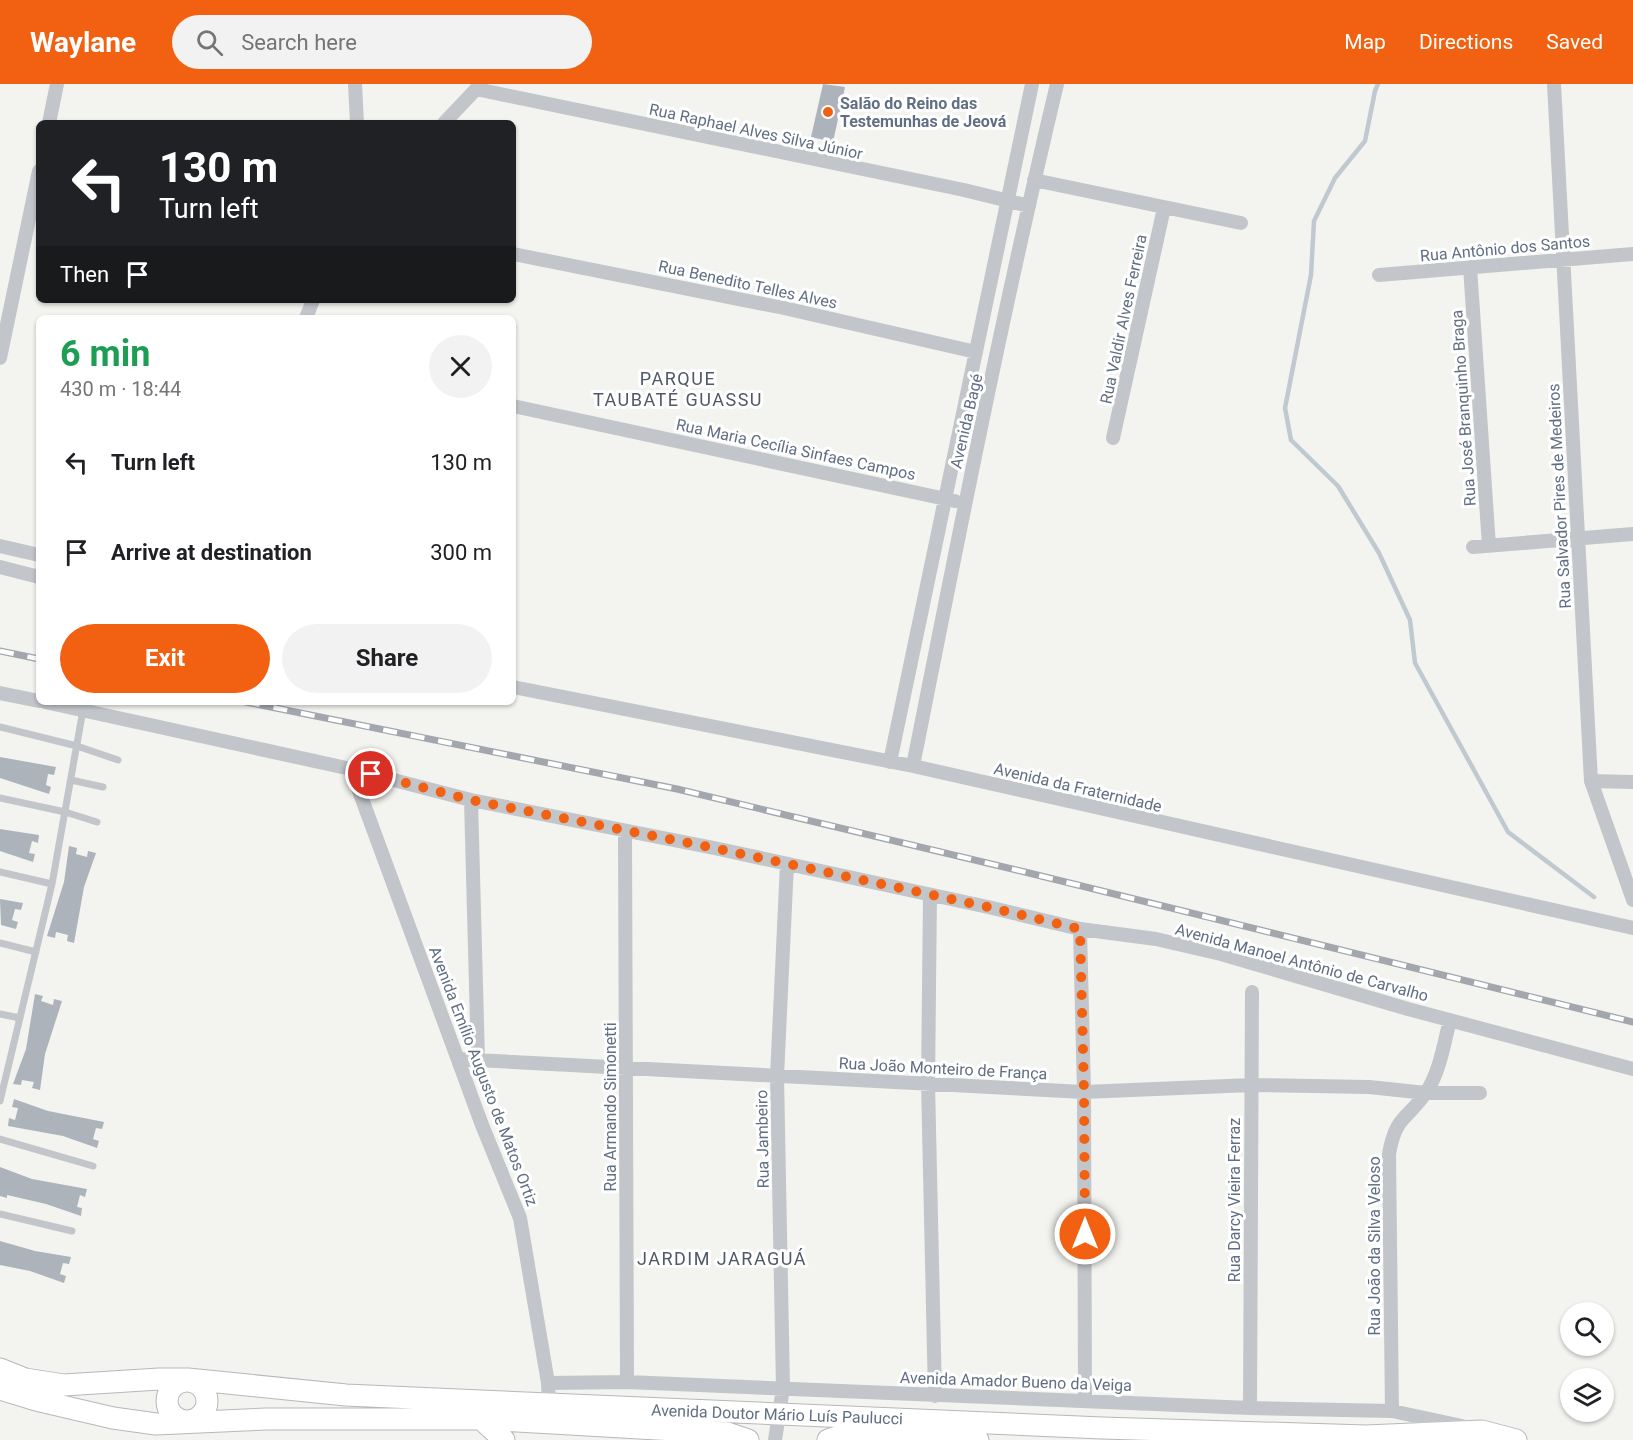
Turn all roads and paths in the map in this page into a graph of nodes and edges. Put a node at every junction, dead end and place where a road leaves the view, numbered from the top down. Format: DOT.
graph roads {
  1 [pos="57,84"];
  2 [pos="355,84"];
  3 [pos="1032,84"];
  4 [pos="1057,84"];
  5 [pos="1554,84"];
  6 [pos="478,86"];
  7 [pos="50,120"];
  8 [pos="357,120"];
  9 [pos="447,120"];
  10 [pos="1034,180"];
  11 [pos="36,185"];
  12 [pos="1008,201"];
  13 [pos="1029,206"];
  14 [pos="1164,208"];
  15 [pos="1241,223"];
  16 [pos="1633,254"];
  17 [pos="516,255"];
  18 [pos="1563,259"];
  19 [pos="1470,267"];
  20 [pos="1379,275"];
  21 [pos="976,352"];
  22 [pos="0,358"];
  23 [pos="516,407"];
  24 [pos="1113,438"];
  25 [pos="947,499"];
  26 [pos="965,503"];
  27 [pos="1633,534"];
  28 [pos="1577,537"];
  29 [pos="0,546"];
  30 [pos="1489,546"];
  31 [pos="1473,548"];
  32 [pos="36,554"];
  33 [pos="0,567"];
  34 [pos="36,576"];
  35 [pos="516,688"];
  36 [pos="0,693"];
  37 [pos="36,700"];
  38 [pos="59,705"];
  39 [pos="83,710"];
  40 [pos="0,728"];
  41 [pos="77,746"];
  42 [pos="118,760"];
  43 [pos="890,762"];
  44 [pos="913,766"];
  45 [pos="351,769"];
  46 [pos="71,780"];
  47 [pos="1592,781"];
  48 [pos="1633,782"];
  49 [pos="103,788"];
  50 [pos="0,798"];
  51 [pos="471,800"];
  52 [pos="65,812"];
  53 [pos="97,822"];
  54 [pos="625,832"];
  55 [pos="787,864"];
  56 [pos="0,872"];
  57 [pos="52,884"];
  58 [pos="930,896"];
  59 [pos="1633,900"];
  60 [pos="1633,928"];
  61 [pos="1080,929"];
  62 [pos="0,943"];
  63 [pos="36,952"];
  64 [pos="1251,992"];
  65 [pos="0,1014"];
  66 [pos="20,1018"];
  67 [pos="1450,1020"];
  68 [pos="458,1059"];
  69 [pos="478,1060"];
  70 [pos="626,1067"];
  71 [pos="1633,1069"];
  72 [pos="777,1076"];
  73 [pos="928,1083"];
  74 [pos="1251,1085"];
  75 [pos="1,1089"];
  76 [pos="1084,1092"];
  77 [pos="1426,1093"];
  78 [pos="1480,1093"];
  79 [pos="0,1101"];
  80 [pos="0,1139"];
  81 [pos="93,1166"];
  82 [pos="0,1214"];
  83 [pos="72,1231"];
  84 [pos="0,1369"];
  85 [pos="188,1379"];
  86 [pos="627,1382"];
  87 [pos="548,1383"];
  88 [pos="783,1388"];
  89 [pos="0,1389"];
  90 [pos="935,1396"];
  91 [pos="1085,1400"];
  92 [pos="549,1404"];
  93 [pos="1250,1407"];
  94 [pos="1392,1411"];
  95 [pos="780,1414"];
  96 [pos="481,1419"];
  97 [pos="188,1423"];
  98 [pos="1482,1431"];
  99 [pos="1452,1437"];
  100 [pos="504,1440"];
  101 [pos="748,1440"];
  102 [pos="775,1440"];
  103 [pos="828,1440"];
  104 [pos="978,1440"];
  105 [pos="1516,1440"];
  1 -- 7 [label="street"];
  2 -- 8 [label="street"];
  3 -- 12 [label="street, Avenida Bagé"];
  4 -- 10 [label="street, Avenida Bagé"];
  5 -- 18 [label="street, Rua Salvador Pires de Medeiros"];
  6 -- 9 [label="street"];
  6 -- 12 [label="street, Rua Raphael Alves Silva Júnior"];
  10 -- 13 [label="street, Avenida Bagé"];
  10 -- 14 [label="street"];
  11 -- 22 [label="street"];
  12 -- 13 [label="street, Rua Raphael Alves Silva Júnior"];
  12 -- 21 [label="street, Avenida Bagé"];
  13 -- 26 [label="street, Avenida Bagé"];
  14 -- 15 [label="street"];
  14 -- 24 [label="street, Rua Valdir Alves Ferreira"];
  16 -- 18 [label="street, Rua Antônio dos Santos"];
  17 -- 21 [label="street, Rua Benedito Telles Alves"];
  18 -- 19 [label="street, Rua Antônio dos Santos"];
  18 -- 28 [label="street, Rua Salvador Pires de Medeiros"];
  19 -- 20 [label="street, Rua Antônio dos Santos"];
  19 -- 30 [label="street, Rua José Branquinho Braga"];
  21 -- 25 [label="street, Avenida Bagé"];
  23 -- 25 [label="street, Rua Maria Cecília Sinfaes Campos"];
  25 -- 26 [label="street, Rua Maria Cecília Sinfaes Campos"];
  25 -- 43 [label="street, Avenida Bagé"];
  26 -- 44 [label="street, Avenida Bagé"];
  27 -- 28 [label="street"];
  28 -- 30 [label="street"];
  28 -- 47 [label="street, Rua Salvador Pires de Medeiros"];
  29 -- 32 [label="street"];
  30 -- 31 [label="street"];
  33 -- 34 [label="street"];
  35 -- 43 [label="street, Avenida da Fraternidade"];
  36 -- 37 [label="street"];
  38 -- 39 [label="street, Avenida Manoel Antônio de Carvalho"];
  39 -- 41 [label="lane"];
  39 -- 45 [label="street, Avenida Manoel Antônio de Carvalho"];
  40 -- 41 [label="lane"];
  41 -- 42 [label="lane"];
  41 -- 46 [label="lane"];
  43 -- 44 [label="street, Avenida da Fraternidade"];
  44 -- 60 [label="street, Avenida da Fraternidade"];
  45 -- 51 [label="street, Avenida Manoel Antônio de Carvalho"];
  45 -- 68 [label="street, Avenida Emílio Augusto de Matos Ortiz"];
  46 -- 49 [label="lane"];
  46 -- 52 [label="lane"];
  47 -- 48 [label="street"];
  47 -- 59 [label="street, Rua Salvador Pires de Medeiros"];
  50 -- 52 [label="lane"];
  51 -- 54 [label="street, Avenida Manoel Antônio de Carvalho"];
  51 -- 69 [label="street"];
  52 -- 53 [label="lane"];
  52 -- 57 [label="lane"];
  54 -- 55 [label="street, Avenida Manoel Antônio de Carvalho"];
  54 -- 70 [label="street, Rua Armando Simonetti"];
  55 -- 58 [label="street, Avenida Manoel Antônio de Carvalho"];
  55 -- 72 [label="street, Rua Jambeiro"];
  56 -- 57 [label="lane"];
  57 -- 63 [label="lane"];
  58 -- 61 [label="street, Avenida Manoel Antônio de Carvalho"];
  58 -- 73 [label="street"];
  61 -- 67 [label="street, Avenida Manoel Antônio de Carvalho"];
  61 -- 76 [label="street"];
  62 -- 63 [label="lane"];
  63 -- 66 [label="lane"];
  64 -- 74 [label="street, Rua Darcy Vieira Ferraz"];
  65 -- 66 [label="lane"];
  66 -- 75 [label="lane"];
  67 -- 71 [label="street, Avenida Manoel Antônio de Carvalho"];
  67 -- 77 [label="street, Rua João da Silva Veloso"];
  68 -- 69 [label="street, Rua João Monteiro de França"];
  68 -- 87 [label="street, Avenida Emílio Augusto de Matos Ortiz"];
  69 -- 70 [label="street, Rua João Monteiro de França"];
  70 -- 72 [label="street, Rua João Monteiro de França"];
  70 -- 86 [label="street, Rua Armando Simonetti"];
  72 -- 73 [label="street, Rua João Monteiro de França"];
  72 -- 88 [label="street, Rua Jambeiro"];
  73 -- 76 [label="street, Rua João Monteiro de França"];
  73 -- 90 [label="street"];
  74 -- 76 [label="street, Rua João Monteiro de França"];
  74 -- 77 [label="street, Rua João Monteiro de França"];
  74 -- 93 [label="street, Rua Darcy Vieira Ferraz"];
  75 -- 79 [label="lane"];
  76 -- 91 [label="street"];
  77 -- 78 [label="street, Rua João Monteiro de França"];
  77 -- 94 [label="street, Rua João da Silva Veloso"];
  80 -- 81 [label="lane"];
  82 -- 83 [label="lane"];
  84 -- 85 [label="main road, Avenida Doutor Mário Luís Paulucci"];
  85 -- 92 [label="main road, Avenida Doutor Mário Luís Paulucci"];
  85 -- 97 [label="main road"];
  85 -- 97 [label="main road"];
  86 -- 87 [label="street, Avenida Amador Bueno da Veiga"];
  86 -- 88 [label="street, Avenida Amador Bueno da Veiga"];
  87 -- 92 [label="street, Avenida Emílio Augusto de Matos Ortiz"];
  88 -- 90 [label="street, Avenida Amador Bueno da Veiga"];
  88 -- 95 [label="street, Rua Jambeiro"];
  89 -- 97 [label="main road, Avenida Doutor Mário Luís Paulucci"];
  90 -- 91 [label="street, Avenida Amador Bueno da Veiga"];
  91 -- 93 [label="street, Avenida Amador Bueno da Veiga"];
  92 -- 95 [label="main road, Avenida Doutor Mário Luís Paulucci"];
  93 -- 94 [label="street, Avenida Amador Bueno da Veiga"];
  94 -- 98 [label="street, Avenida Amador Bueno da Veiga"];
  95 -- 99 [label="main road, Avenida Doutor Mário Luís Paulucci"];
  95 -- 102 [label="street, Rua Jambeiro"];
  96 -- 97 [label="main road, Avenida Doutor Mário Luís Paulucci"];
  96 -- 100 [label="main road"];
  96 -- 101 [label="main road, Avenida Doutor Mário Luís Paulucci"];
  98 -- 99 [label="main road, Avenida Doutor Mário Luís Paulucci"];
  98 -- 105 [label="main road"];
  103 -- 104 [label="main road, Avenida Doutor Mário Luís Paulucci"];
}
